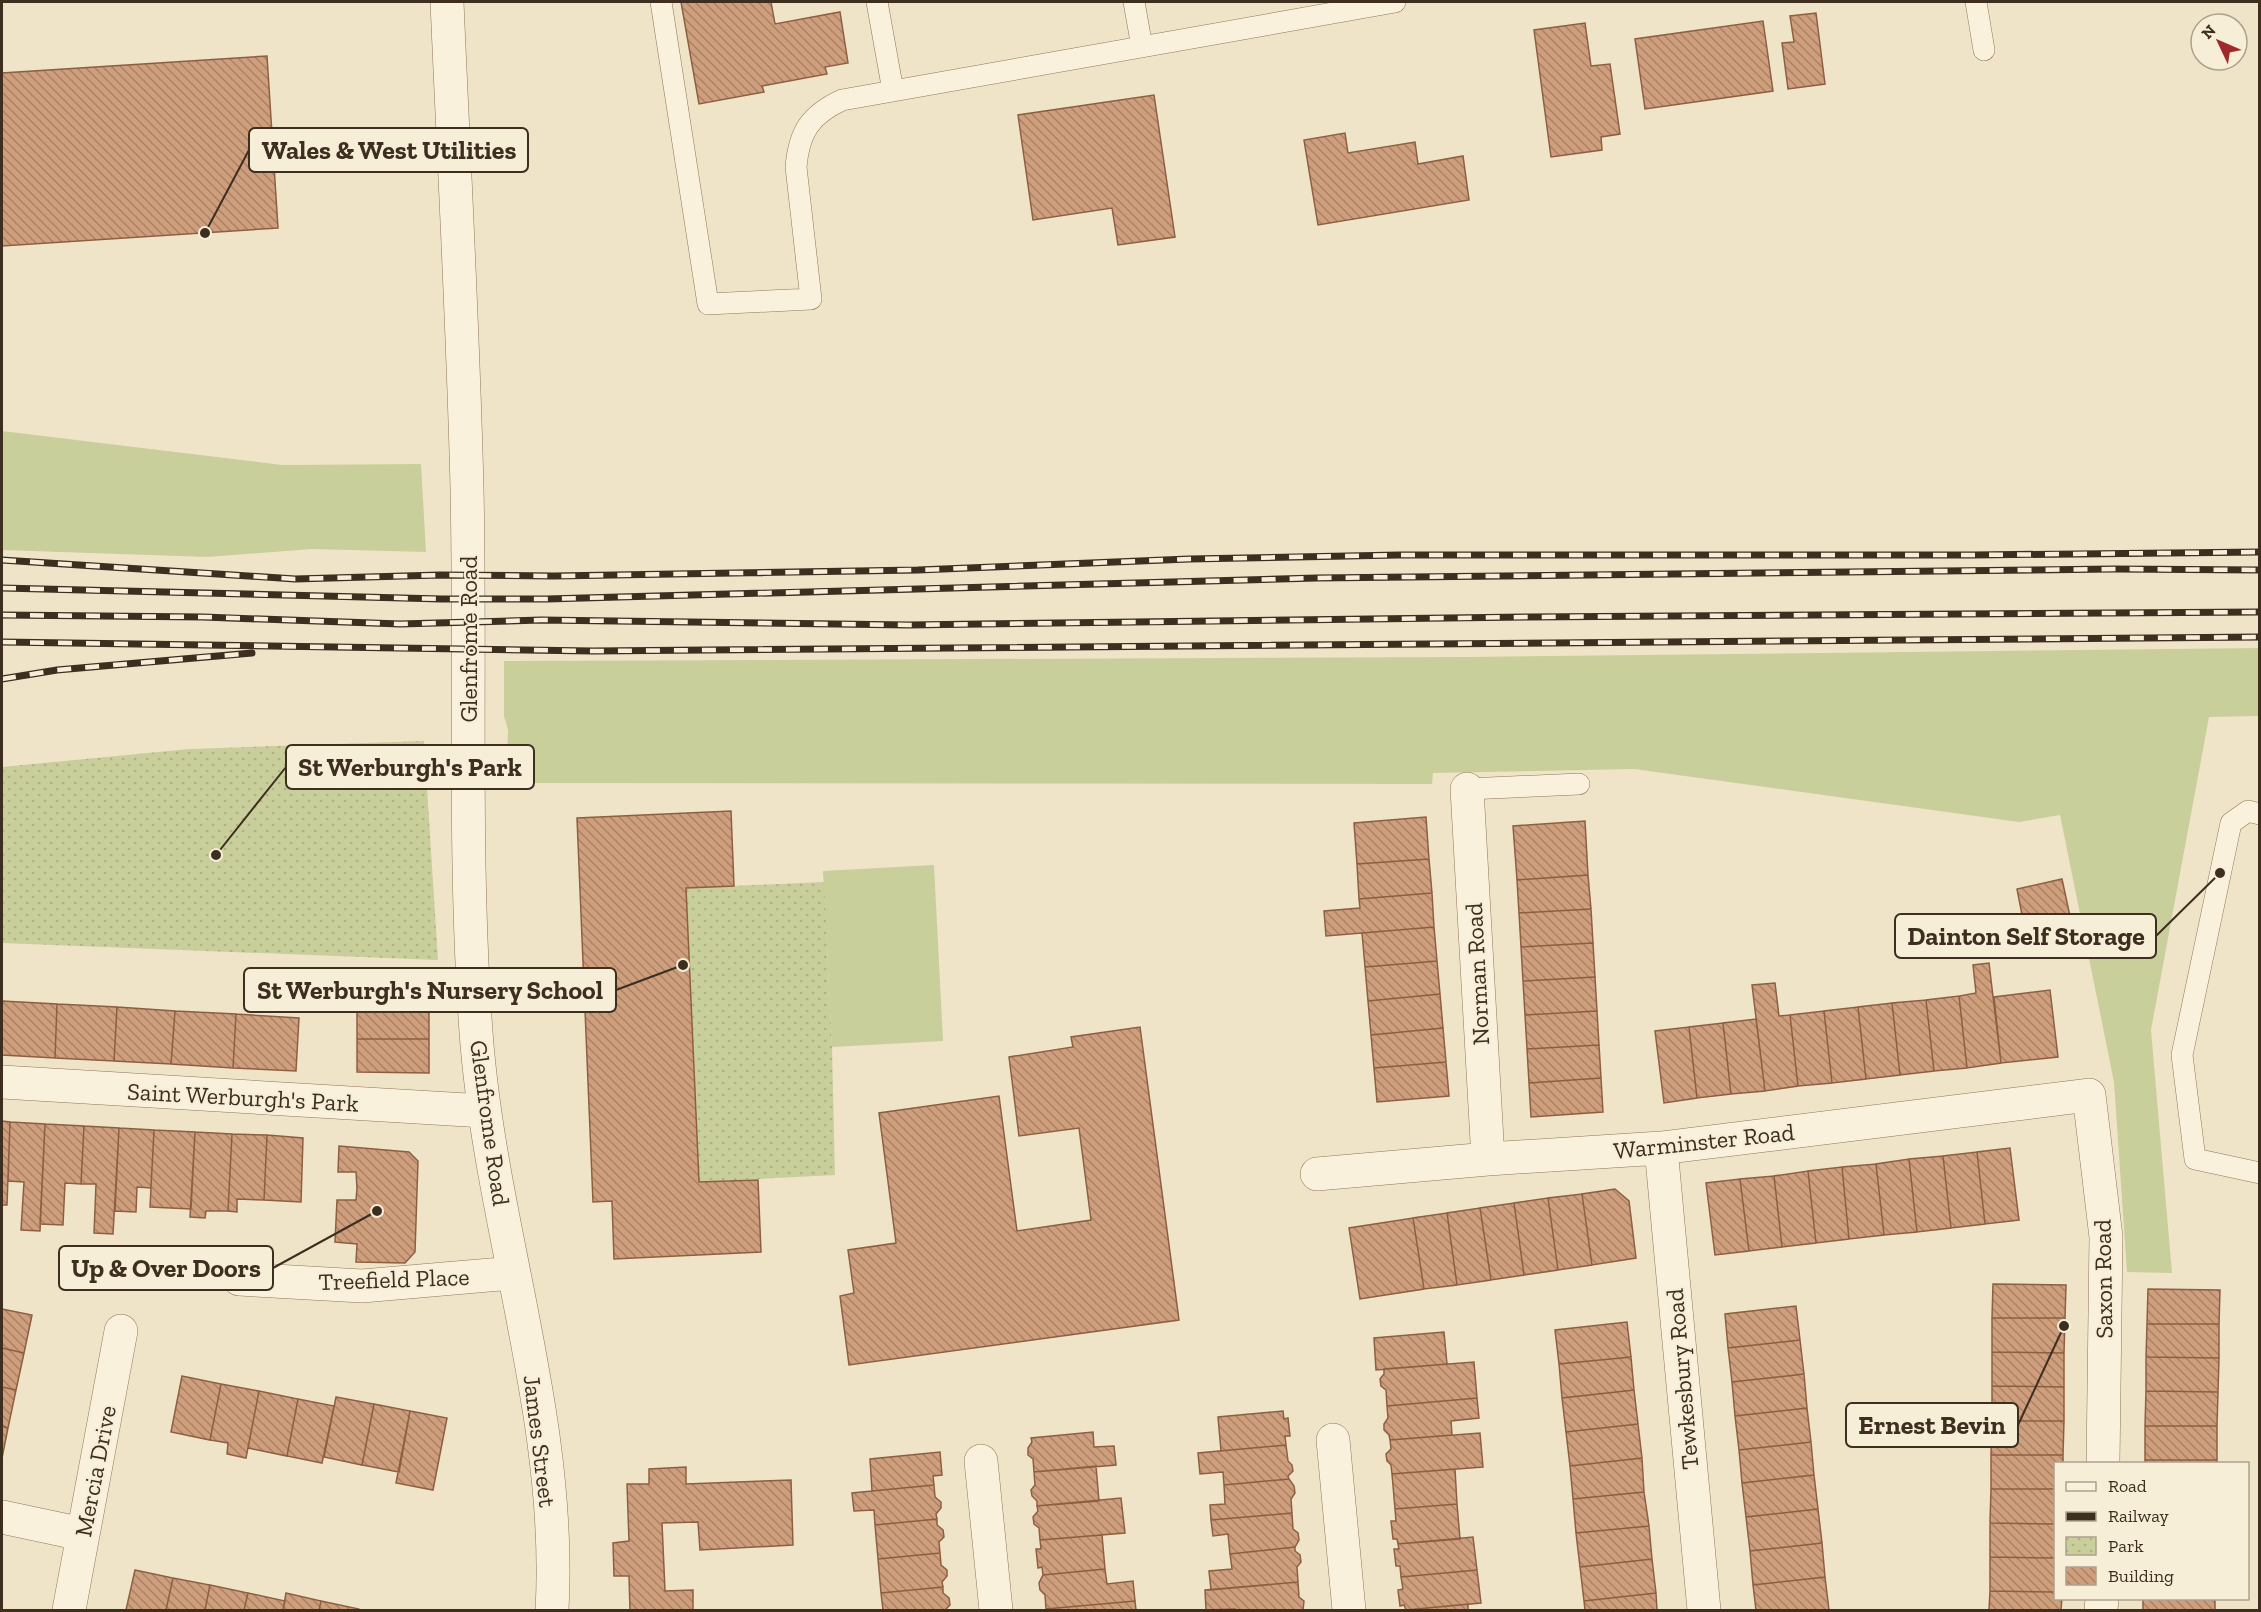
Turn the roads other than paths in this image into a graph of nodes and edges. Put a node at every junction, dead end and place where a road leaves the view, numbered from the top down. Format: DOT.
graph roads {
  1 [pos="447,2"];
  2 [pos="661,2"];
  3 [pos="877,2"];
  4 [pos="1134,2"];
  5 [pos="1395,2"];
  6 [pos="1976,2"];
  7 [pos="1142,46"];
  8 [pos="1984,50"];
  9 [pos="893,91"];
  10 [pos="1580,784"];
  11 [pos="1467,789"];
  12 [pos="2259,814"];
  13 [pos="2,1082"];
  14 [pos="2089,1095"];
  15 [pos="484,1111"];
  16 [pos="1660,1148"];
  17 [pos="1488,1160"];
  18 [pos="2259,1173"];
  19 [pos="1317,1174"];
  20 [pos="513,1273"];
  21 [pos="239,1279"];
  22 [pos="121,1331"];
  23 [pos="1333,1440"];
  24 [pos="981,1461"];
  25 [pos="2103,1462"];
  26 [pos="2,1517"];
  27 [pos="82,1534"];
  28 [pos="69,1611"];
  29 [pos="552,1611"];
  30 [pos="996,1611"];
  31 [pos="1349,1611"];
  32 [pos="1704,1611"];
  1 -- 15 [label="street, Glenfrome Road"];
  2 -- 9 [label="lane"];
  3 -- 9 [label="lane"];
  4 -- 7 [label="lane"];
  5 -- 7 [label="lane"];
  6 -- 8 [label="lane"];
  7 -- 9 [label="lane"];
  10 -- 11 [label="lane"];
  11 -- 17 [label="street, Norman Road"];
  12 -- 18 [label="lane"];
  13 -- 15 [label="street, Saint Werburgh's Park"];
  14 -- 16 [label="street, Warminster Road"];
  14 -- 25 [label="street, Saxon Road"];
  15 -- 20 [label="street, Glenfrome Road"];
  16 -- 17 [label="street, Warminster Road"];
  16 -- 32 [label="street, Tewkesbury Road"];
  17 -- 19 [label="street, Warminster Road"];
  20 -- 21 [label="street, Treefield Place"];
  20 -- 29 [label="street, James Street"];
  22 -- 27 [label="street, Mercia Drive"];
  23 -- 31 [label="street"];
  24 -- 30 [label="street"];
  26 -- 27 [label="street"];
  27 -- 28 [label="street, Mercia Drive"];
}
